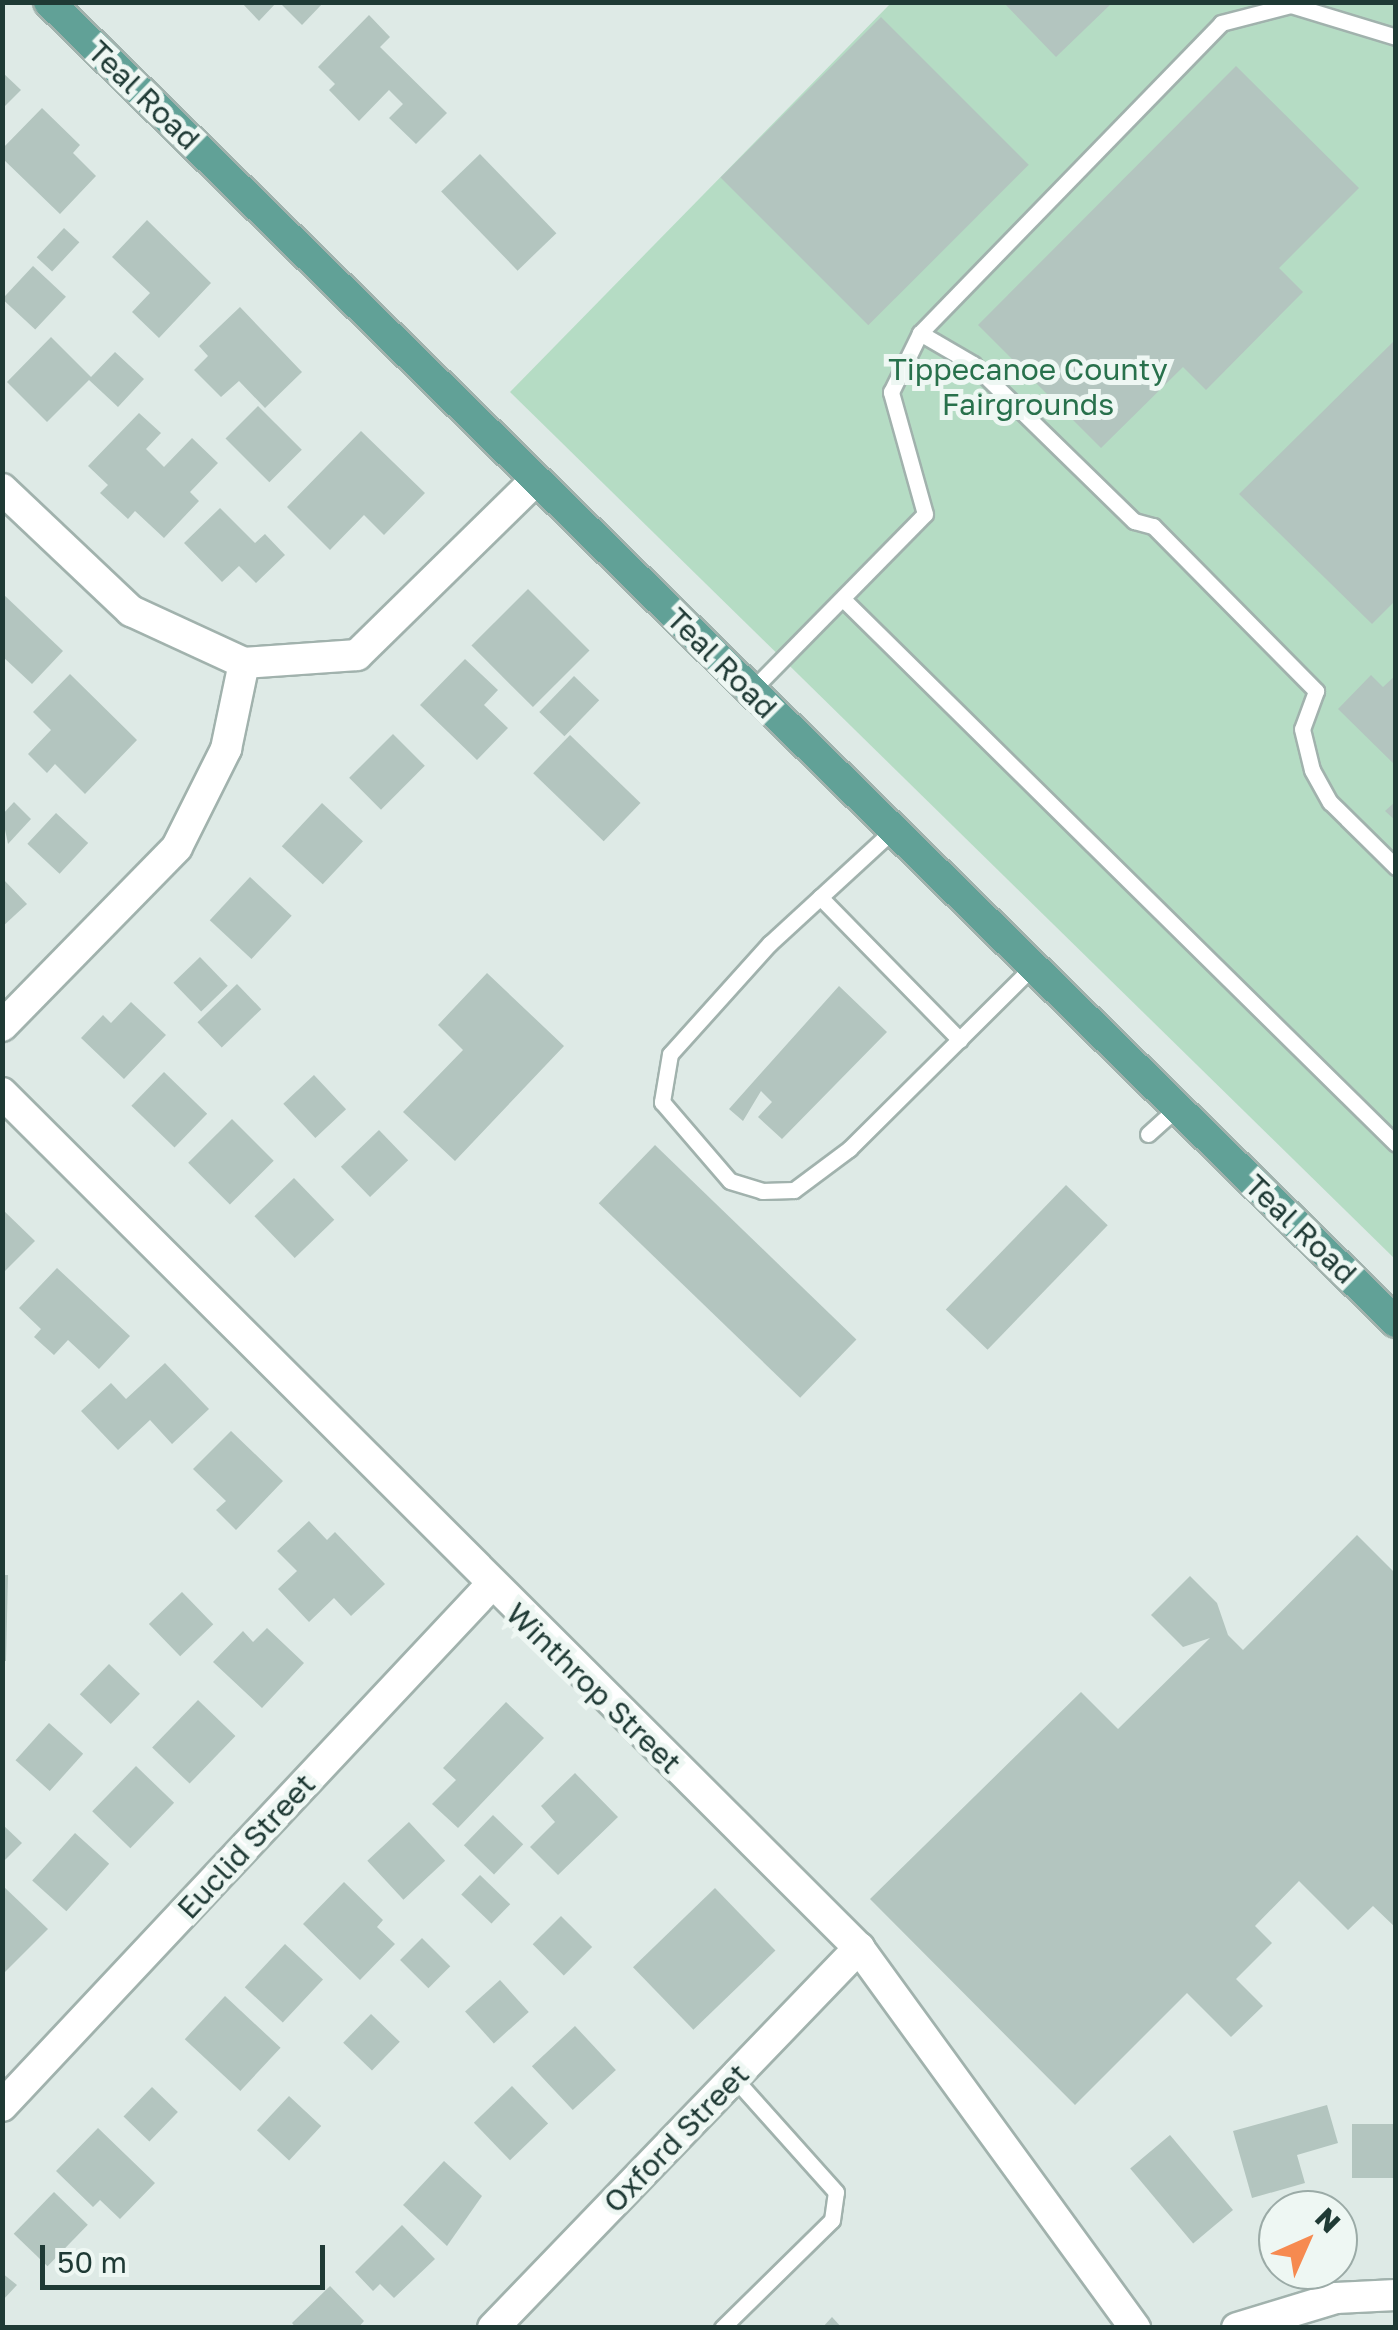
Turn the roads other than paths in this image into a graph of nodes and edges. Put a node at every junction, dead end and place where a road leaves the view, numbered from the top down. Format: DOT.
graph roads {
  1 [pos="55,4"];
  2 [pos="1396,37"];
  3 [pos="920,333"];
  4 [pos="536,480"];
  5 [pos="2,489"];
  6 [pos="844,600"];
  7 [pos="244,663"];
  8 [pos="751,691"];
  9 [pos="892,831"];
  10 [pos="1396,868"];
  11 [pos="820,897"];
  12 [pos="1032,967"];
  13 [pos="2,1026"];
  14 [pos="960,1040"];
  15 [pos="2,1092"];
  16 [pos="1177,1108"];
  17 [pos="1148,1134"];
  18 [pos="1396,1144"];
  19 [pos="1396,1322"];
  20 [pos="490,1586"];
  21 [pos="860,1948"];
  22 [pos="734,2078"];
  23 [pos="2,2106"];
  24 [pos="1396,2294"];
  25 [pos="493,2328"];
  26 [pos="722,2328"];
  27 [pos="1135,2328"];
  28 [pos="1237,2328"];
  1 -- 4 [label="main road, Teal Road"];
  2 -- 3 [label="lane"];
  3 -- 6 [label="lane"];
  3 -- 10 [label="lane"];
  4 -- 7 [label="street"];
  4 -- 8 [label="main road, Teal Road"];
  5 -- 7 [label="street"];
  6 -- 8 [label="lane"];
  6 -- 18 [label="lane"];
  7 -- 13 [label="street"];
  8 -- 9 [label="main road, Teal Road"];
  9 -- 11 [label="lane"];
  9 -- 12 [label="main road, Teal Road"];
  11 -- 14 [label="lane"];
  11 -- 14 [label="lane"];
  12 -- 14 [label="lane"];
  12 -- 16 [label="main road, Teal Road"];
  15 -- 20 [label="street, Winthrop Street"];
  16 -- 17 [label="lane"];
  16 -- 19 [label="main road, Teal Road"];
  20 -- 21 [label="street, Winthrop Street"];
  20 -- 23 [label="street, Euclid Street"];
  21 -- 22 [label="street, Oxford Street"];
  21 -- 27 [label="street, Winthrop Street"];
  22 -- 25 [label="street, Oxford Street"];
  22 -- 26 [label="lane"];
  24 -- 28 [label="street"];
}
